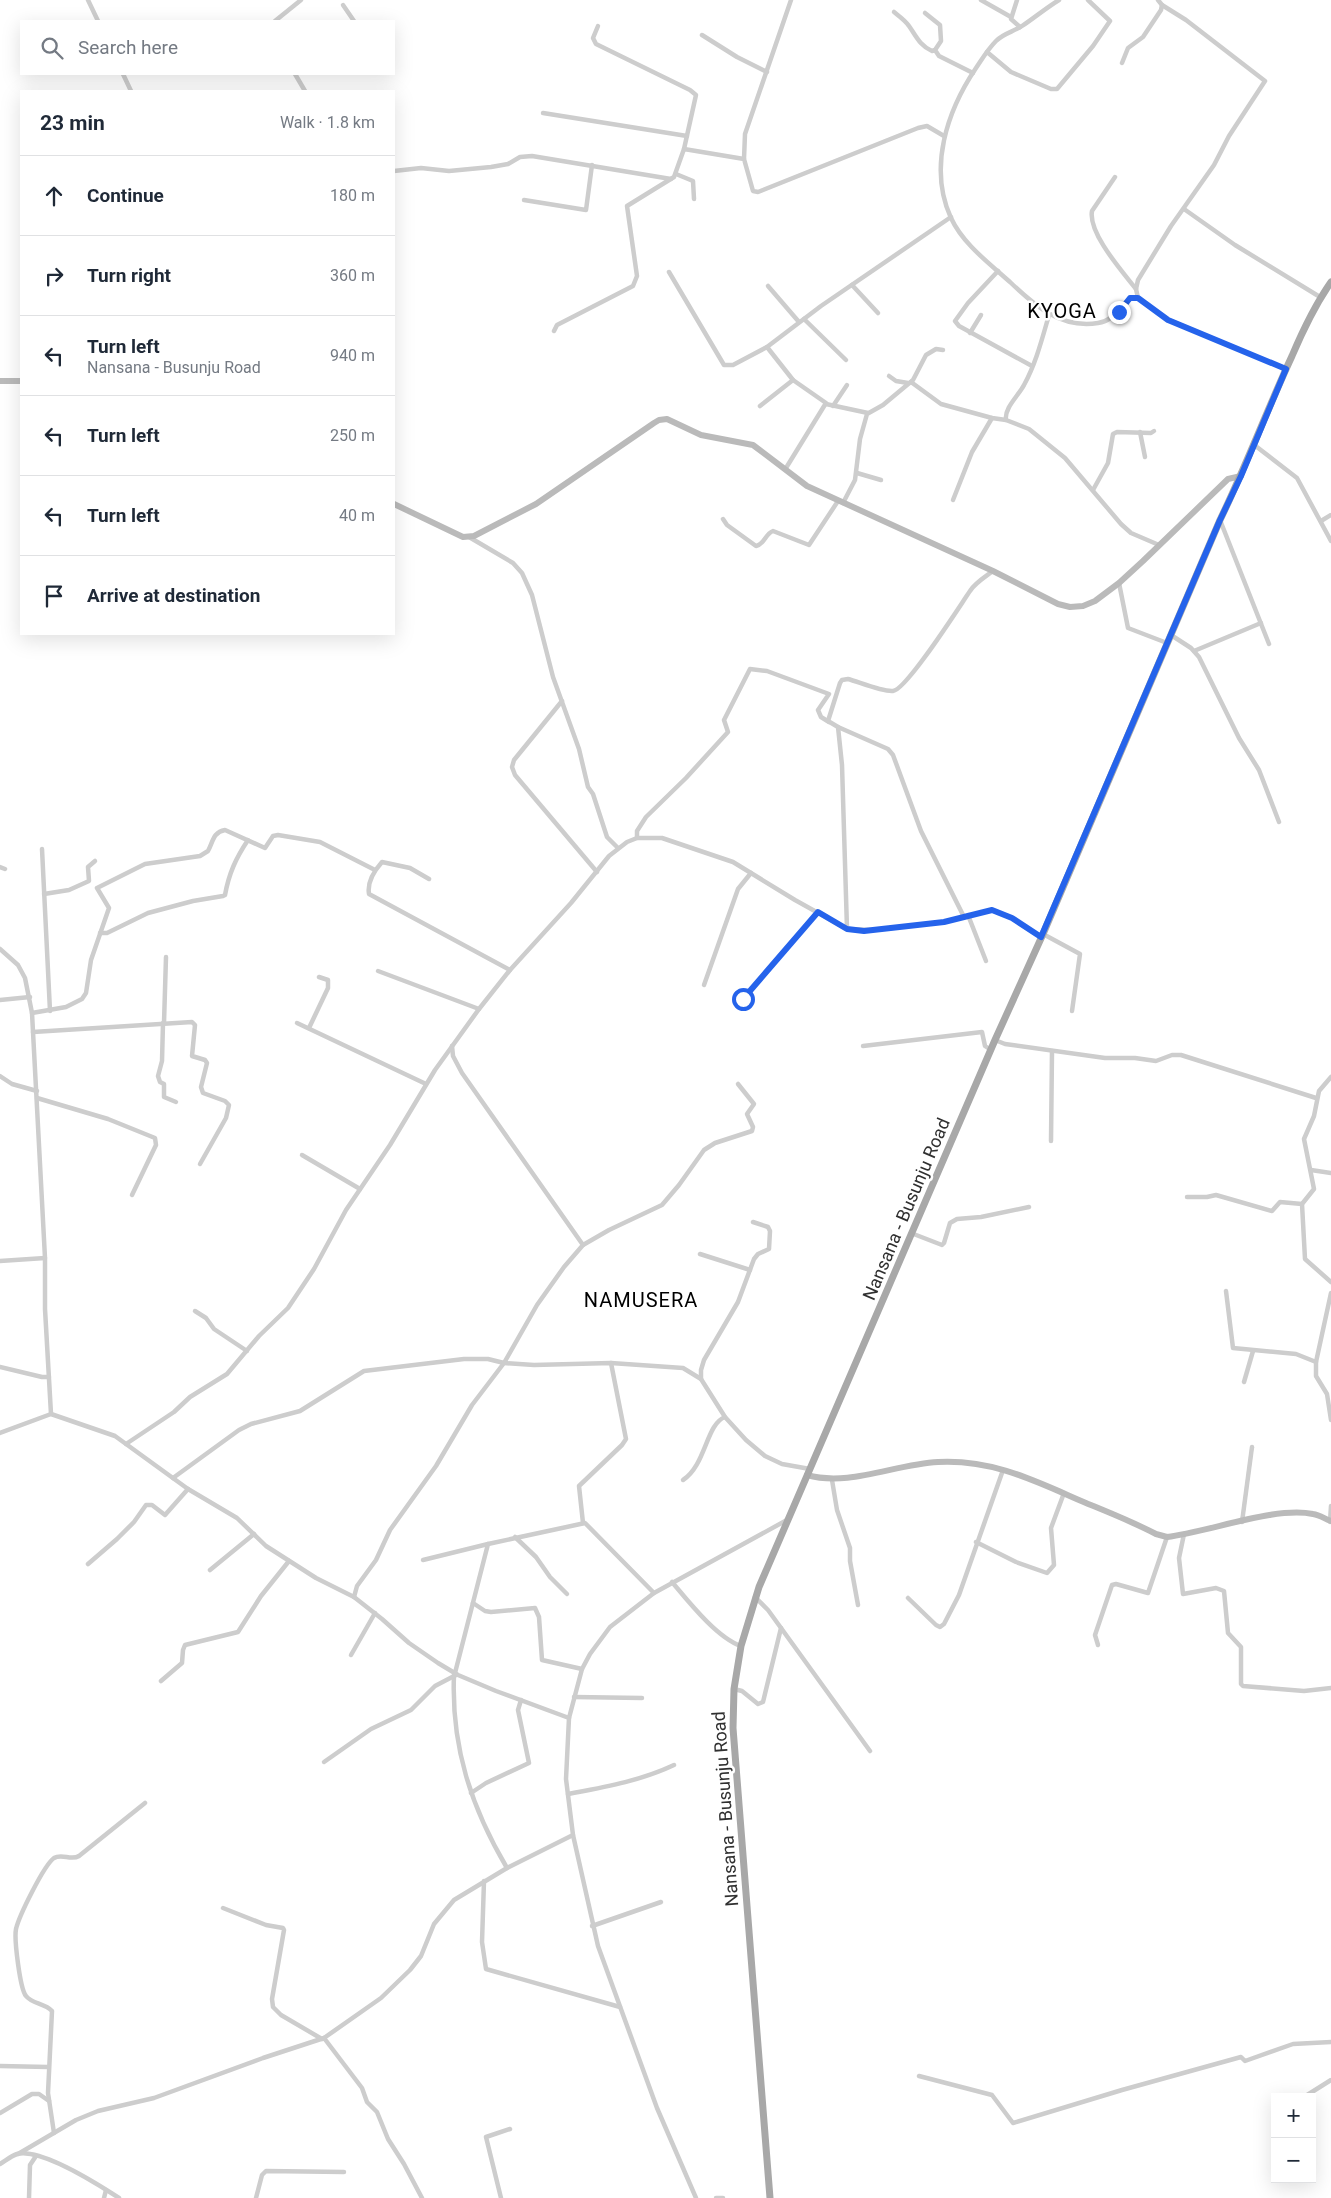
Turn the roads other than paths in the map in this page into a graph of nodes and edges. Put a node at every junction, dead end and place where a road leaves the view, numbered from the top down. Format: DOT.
graph roads {
  1 [pos="88,0"];
  2 [pos="301,0"];
  3 [pos="791,0"];
  4 [pos="981,0"];
  5 [pos="1017,0"];
  6 [pos="1059,0"];
  7 [pos="1088,0"];
  8 [pos="1158,0"];
  9 [pos="342,5"];
  10 [pos="1162,5"];
  11 [pos="894,12"];
  12 [pos="925,13"];
  13 [pos="1011,17"];
  14 [pos="98,20"];
  15 [pos="276,20"];
  16 [pos="353,20"];
  17 [pos="598,26"];
  18 [pos="1020,27"];
  19 [pos="702,35"];
  20 [pos="935,50"];
  21 [pos="987,52"];
  22 [pos="1122,63"];
  23 [pos="767,72"];
  24 [pos="973,73"];
  25 [pos="123,75"];
  26 [pos="297,75"];
  27 [pos="131,90"];
  28 [pos="304,90"];
  29 [pos="543,113"];
  30 [pos="687,136"];
  31 [pos="944,136"];
  32 [pos="684,150"];
  33 [pos="744,159"];
  34 [pos="592,165"];
  35 [pos="395,171"];
  36 [pos="676,174"];
  37 [pos="1115,177"];
  38 [pos="671,179"];
  39 [pos="694,199"];
  40 [pos="524,200"];
  41 [pos="1184,210"];
  42 [pos="951,217"];
  43 [pos="998,271"];
  44 [pos="669,272"];
  45 [pos="1331,282"];
  46 [pos="768,286"];
  47 [pos="852,286"];
  48 [pos="1136,289"];
  49 [pos="1320,297"];
  50 [pos="1138,298"];
  51 [pos="878,313"];
  52 [pos="980,315"];
  53 [pos="1049,315"];
  54 [pos="801,320"];
  55 [pos="554,331"];
  56 [pos="970,332"];
  57 [pos="767,347"];
  58 [pos="943,350"];
  59 [pos="846,360"];
  60 [pos="1032,366"];
  61 [pos="1286,369"];
  62 [pos="889,376"];
  63 [pos="0,380"];
  64 [pos="793,380"];
  65 [pos="20,381"];
  66 [pos="909,382"];
  67 [pos="847,385"];
  68 [pos="826,404"];
  69 [pos="760,406"];
  70 [pos="833,406"];
  71 [pos="868,413"];
  72 [pos="992,418"];
  73 [pos="1006,420"];
  74 [pos="1154,431"];
  75 [pos="1140,432"];
  76 [pos="1253,444"];
  77 [pos="1145,457"];
  78 [pos="786,468"];
  79 [pos="857,473"];
  80 [pos="1241,476"];
  81 [pos="881,480"];
  82 [pos="1093,490"];
  83 [pos="953,500"];
  84 [pos="841,502"];
  85 [pos="395,504"];
  86 [pos="1331,515"];
  87 [pos="723,519"];
  88 [pos="1220,520"];
  89 [pos="1321,522"];
  90 [pos="469,537"];
  91 [pos="1331,541"];
  92 [pos="1159,545"];
  93 [pos="993,571"];
  94 [pos="1119,583"];
  95 [pos="1261,623"];
  96 [pos="1171,635"];
  97 [pos="1168,643"];
  98 [pos="1269,644"];
  99 [pos="1194,651"];
  100 [pos="562,701"];
  101 [pos="828,722"];
  102 [pos="838,727"];
  103 [pos="1279,822"];
  104 [pos="637,838"];
  105 [pos="248,840"];
  106 [pos="618,848"];
  107 [pos="42,849"];
  108 [pos="94,861"];
  109 [pos="375,870"];
  110 [pos="597,872"];
  111 [pos="751,873"];
  112 [pos="429,879"];
  113 [pos="89,881"];
  114 [pos="97,888"];
  115 [pos="44,894"];
  116 [pos="818,912"];
  117 [pos="966,916"];
  118 [pos="847,929"];
  119 [pos="100,933"];
  120 [pos="1042,936"];
  121 [pos="0,949"];
  122 [pos="166,957"];
  123 [pos="986,961"];
  124 [pos="510,970"];
  125 [pos="378,971"];
  126 [pos="319,977"];
  127 [pos="704,985"];
  128 [pos="30,997"];
  129 [pos="743,999"];
  130 [pos="0,1000"];
  131 [pos="479,1009"];
  132 [pos="50,1011"];
  133 [pos="1072,1011"];
  134 [pos="32,1013"];
  135 [pos="164,1023"];
  136 [pos="297,1023"];
  137 [pos="309,1028"];
  138 [pos="33,1032"];
  139 [pos="995,1040"];
  140 [pos="452,1046"];
  141 [pos="863,1046"];
  142 [pos="991,1050"];
  143 [pos="1052,1051"];
  144 [pos="0,1076"];
  145 [pos="1331,1077"];
  146 [pos="426,1084"];
  147 [pos="738,1084"];
  148 [pos="36,1091"];
  149 [pos="37,1098"];
  150 [pos="1316,1098"];
  151 [pos="176,1102"];
  152 [pos="1051,1141"];
  153 [pos="302,1154"];
  154 [pos="200,1164"];
  155 [pos="1311,1170"];
  156 [pos="1331,1173"];
  157 [pos="360,1189"];
  158 [pos="132,1195"];
  159 [pos="1187,1197"];
  160 [pos="1302,1204"];
  161 [pos="1029,1207"];
  162 [pos="753,1222"];
  163 [pos="911,1233"];
  164 [pos="583,1245"];
  165 [pos="700,1254"];
  166 [pos="45,1258"];
  167 [pos="0,1261"];
  168 [pos="750,1270"];
  169 [pos="1331,1282"];
  170 [pos="1226,1291"];
  171 [pos="1331,1294"];
  172 [pos="195,1311"];
  173 [pos="1253,1350"];
  174 [pos="246,1351"];
  175 [pos="1316,1362"];
  176 [pos="504,1363"];
  177 [pos="611,1363"];
  178 [pos="0,1368"];
  179 [pos="49,1377"];
  180 [pos="701,1379"];
  181 [pos="1244,1382"];
  182 [pos="51,1414"];
  183 [pos="725,1417"];
  184 [pos="1331,1420"];
  185 [pos="0,1432"];
  186 [pos="126,1444"];
  187 [pos="1252,1446"];
  188 [pos="1004,1470"];
  189 [pos="809,1472"];
  190 [pos="173,1478"];
  191 [pos="684,1480"];
  192 [pos="832,1480"];
  193 [pos="188,1489"];
  194 [pos="1064,1493"];
  195 [pos="1331,1506"];
  196 [pos="787,1520"];
  197 [pos="1242,1522"];
  198 [pos="1330,1522"];
  199 [pos="583,1523"];
  200 [pos="254,1534"];
  201 [pos="1184,1534"];
  202 [pos="515,1537"];
  203 [pos="1167,1537"];
  204 [pos="976,1542"];
  205 [pos="488,1544"];
  206 [pos="423,1560"];
  207 [pos="289,1561"];
  208 [pos="88,1564"];
  209 [pos="210,1570"];
  210 [pos="672,1582"];
  211 [pos="654,1593"];
  212 [pos="567,1594"];
  213 [pos="755,1597"];
  214 [pos="354,1598"];
  215 [pos="908,1598"];
  216 [pos="473,1603"];
  217 [pos="858,1605"];
  218 [pos="375,1613"];
  219 [pos="781,1628"];
  220 [pos="1098,1645"];
  221 [pos="741,1646"];
  222 [pos="351,1655"];
  223 [pos="582,1669"];
  224 [pos="456,1674"];
  225 [pos="161,1681"];
  226 [pos="1331,1688"];
  227 [pos="734,1689"];
  228 [pos="574,1697"];
  229 [pos="642,1698"];
  230 [pos="521,1700"];
  231 [pos="569,1718"];
  232 [pos="870,1751"];
  233 [pos="324,1762"];
  234 [pos="674,1765"];
  235 [pos="471,1793"];
  236 [pos="568,1794"];
  237 [pos="145,1803"];
  238 [pos="573,1835"];
  239 [pos="507,1868"];
  240 [pos="484,1881"];
  241 [pos="661,1902"];
  242 [pos="223,1908"];
  243 [pos="592,1926"];
  244 [pos="620,2007"];
  245 [pos="323,2039"];
  246 [pos="1331,2042"];
  247 [pos="0,2066"];
  248 [pos="48,2067"];
  249 [pos="919,2076"];
  250 [pos="1331,2080"];
  251 [pos="1310,2093"];
  252 [pos="49,2101"];
  253 [pos="0,2113"];
  254 [pos="510,2129"];
  255 [pos="54,2133"];
  256 [pos="18,2154"];
  257 [pos="36,2156"];
  258 [pos="0,2164"];
  259 [pos="344,2172"];
  260 [pos="106,2190"];
  261 [pos="30,2198"];
  262 [pos="104,2198"];
  263 [pos="119,2198"];
  264 [pos="256,2198"];
  265 [pos="422,2198"];
  266 [pos="501,2198"];
  267 [pos="696,2198"];
  268 [pos="716,2198"];
  269 [pos="723,2198"];
  270 [pos="770,2198"];
  1 -- 14 [label="street"];
  2 -- 15 [label="street"];
  3 -- 23 [label="street"];
  4 -- 13 [label="street"];
  5 -- 13 [label="street"];
  6 -- 18 [label="street"];
  7 -- 21 [label="street"];
  8 -- 10 [label="street"];
  9 -- 16 [label="street"];
  10 -- 22 [label="street"];
  10 -- 41 [label="street"];
  11 -- 20 [label="street"];
  12 -- 20 [label="street"];
  13 -- 18 [label="street"];
  17 -- 30 [label="street"];
  18 -- 21 [label="street"];
  19 -- 23 [label="street"];
  20 -- 24 [label="street"];
  21 -- 24 [label="street"];
  23 -- 33 [label="street"];
  24 -- 31 [label="street"];
  25 -- 27 [label="street"];
  26 -- 28 [label="street"];
  29 -- 30 [label="street"];
  30 -- 32 [label="street"];
  31 -- 33 [label="street"];
  31 -- 42 [label="street"];
  32 -- 33 [label="street"];
  32 -- 36 [label="street"];
  34 -- 35 [label="street"];
  34 -- 38 [label="street"];
  34 -- 40 [label="street"];
  36 -- 38 [label="street"];
  36 -- 39 [label="street"];
  37 -- 48 [label="street"];
  38 -- 55 [label="street"];
  41 -- 48 [label="street"];
  41 -- 49 [label="street"];
  42 -- 43 [label="street"];
  42 -- 47 [label="street"];
  43 -- 53 [label="street"];
  43 -- 56 [label="street"];
  44 -- 57 [label="street"];
  45 -- 49 [label="main road, Nansana - Busunju Road"];
  46 -- 54 [label="street"];
  47 -- 51 [label="street"];
  47 -- 54 [label="street"];
  48 -- 50 [label="street"];
  49 -- 61 [label="main road, Nansana - Busunju Road"];
  50 -- 53 [label="street"];
  50 -- 61 [label="street"];
  52 -- 56 [label="street"];
  53 -- 60 [label="street"];
  54 -- 57 [label="street"];
  54 -- 59 [label="street"];
  56 -- 60 [label="street"];
  57 -- 64 [label="street"];
  58 -- 66 [label="street"];
  60 -- 73 [label="street"];
  61 -- 76 [label="main road, Nansana - Busunju Road"];
  62 -- 66 [label="street"];
  63 -- 65 [label="street"];
  64 -- 68 [label="street"];
  64 -- 69 [label="street"];
  66 -- 71 [label="street"];
  66 -- 72 [label="street"];
  67 -- 70 [label="street"];
  68 -- 70 [label="street"];
  68 -- 78 [label="street"];
  70 -- 71 [label="street"];
  71 -- 79 [label="street"];
  72 -- 73 [label="street"];
  72 -- 83 [label="street"];
  73 -- 82 [label="street"];
  74 -- 75 [label="street"];
  75 -- 77 [label="street"];
  75 -- 82 [label="street"];
  76 -- 80 [label="main road, Nansana - Busunju Road"];
  76 -- 89 [label="street"];
  78 -- 84 [label="street"];
  78 -- 90 [label="street"];
  79 -- 81 [label="street"];
  79 -- 84 [label="street"];
  80 -- 88 [label="main road, Nansana - Busunju Road"];
  80 -- 92 [label="street"];
  82 -- 92 [label="street"];
  84 -- 87 [label="street"];
  84 -- 93 [label="street"];
  85 -- 90 [label="street"];
  86 -- 89 [label="street"];
  88 -- 95 [label="street"];
  88 -- 96 [label="main road, Nansana - Busunju Road"];
  89 -- 91 [label="street"];
  90 -- 100 [label="street"];
  92 -- 94 [label="street"];
  93 -- 94 [label="street"];
  93 -- 101 [label="street"];
  94 -- 97 [label="street"];
  95 -- 98 [label="street"];
  95 -- 99 [label="street"];
  96 -- 97 [label="main road, Nansana - Busunju Road"];
  96 -- 99 [label="street"];
  97 -- 120 [label="main road, Nansana - Busunju Road"];
  99 -- 103 [label="street"];
  100 -- 106 [label="street"];
  100 -- 110 [label="street"];
  101 -- 102 [label="street"];
  101 -- 104 [label="street"];
  102 -- 117 [label="street"];
  102 -- 118 [label="street"];
  104 -- 106 [label="street"];
  104 -- 111 [label="street"];
  105 -- 109 [label="street"];
  105 -- 114 [label="street"];
  105 -- 119 [label="street"];
  106 -- 110 [label="street"];
  107 -- 115 [label="street"];
  108 -- 113 [label="street"];
  109 -- 112 [label="street"];
  109 -- 124 [label="street"];
  110 -- 124 [label="street"];
  111 -- 116 [label="street"];
  111 -- 127 [label="street"];
  113 -- 114 [label="street"];
  113 -- 115 [label="street"];
  114 -- 119 [label="street"];
  115 -- 132 [label="street"];
  116 -- 118 [label="street"];
  116 -- 129 [label="street"];
  117 -- 118 [label="street"];
  117 -- 120 [label="street"];
  117 -- 123 [label="street"];
  119 -- 132 [label="street"];
  120 -- 133 [label="street"];
  120 -- 139 [label="main road, Nansana - Busunju Road"];
  121 -- 128 [label="street"];
  122 -- 135 [label="street"];
  124 -- 131 [label="street"];
  125 -- 131 [label="street"];
  126 -- 137 [label="street"];
  128 -- 130 [label="street"];
  128 -- 134 [label="street"];
  131 -- 140 [label="street"];
  132 -- 134 [label="street"];
  134 -- 138 [label="street"];
  135 -- 138 [label="street"];
  135 -- 151 [label="street"];
  135 -- 154 [label="street"];
  136 -- 137 [label="street"];
  137 -- 146 [label="street"];
  138 -- 148 [label="street"];
  139 -- 142 [label="main road, Nansana - Busunju Road"];
  139 -- 143 [label="street"];
  140 -- 146 [label="street"];
  140 -- 164 [label="street"];
  141 -- 142 [label="street"];
  142 -- 163 [label="main road, Nansana - Busunju Road"];
  143 -- 150 [label="street"];
  143 -- 152 [label="street"];
  144 -- 148 [label="street"];
  145 -- 150 [label="street"];
  146 -- 157 [label="street"];
  147 -- 164 [label="street"];
  148 -- 149 [label="street"];
  149 -- 158 [label="street"];
  149 -- 166 [label="street"];
  150 -- 155 [label="street"];
  153 -- 157 [label="street"];
  155 -- 156 [label="street"];
  155 -- 160 [label="street"];
  157 -- 174 [label="street"];
  159 -- 160 [label="street"];
  160 -- 169 [label="street"];
  161 -- 163 [label="street"];
  162 -- 168 [label="street"];
  163 -- 189 [label="main road, Nansana - Busunju Road"];
  164 -- 176 [label="street"];
  165 -- 168 [label="street"];
  166 -- 167 [label="street"];
  166 -- 179 [label="street"];
  168 -- 180 [label="street"];
  170 -- 173 [label="street"];
  171 -- 175 [label="street"];
  172 -- 174 [label="street"];
  173 -- 175 [label="street"];
  173 -- 181 [label="street"];
  174 -- 186 [label="street"];
  175 -- 184 [label="street"];
  176 -- 177 [label="street"];
  176 -- 190 [label="street"];
  176 -- 214 [label="street"];
  177 -- 180 [label="street"];
  177 -- 199 [label="street"];
  178 -- 179 [label="street"];
  179 -- 182 [label="street"];
  180 -- 183 [label="street"];
  182 -- 185 [label="street"];
  182 -- 186 [label="street"];
  183 -- 189 [label="street"];
  183 -- 191 [label="street"];
  186 -- 190 [label="street"];
  187 -- 197 [label="street"];
  188 -- 192 [label="street"];
  188 -- 194 [label="street"];
  188 -- 204 [label="street"];
  189 -- 192 [label="street"];
  189 -- 196 [label="main road, Nansana - Busunju Road"];
  190 -- 193 [label="street"];
  192 -- 217 [label="street"];
  193 -- 200 [label="street"];
  193 -- 208 [label="street"];
  194 -- 203 [label="street"];
  194 -- 204 [label="street"];
  195 -- 198 [label="street"];
  196 -- 210 [label="street"];
  196 -- 213 [label="main road, Nansana - Busunju Road"];
  197 -- 198 [label="street"];
  197 -- 201 [label="street"];
  199 -- 202 [label="street"];
  199 -- 211 [label="street"];
  200 -- 207 [label="street"];
  200 -- 209 [label="street"];
  201 -- 203 [label="street"];
  201 -- 226 [label="street"];
  202 -- 205 [label="street"];
  202 -- 212 [label="street"];
  203 -- 220 [label="street"];
  204 -- 215 [label="street"];
  205 -- 206 [label="street"];
  205 -- 216 [label="street"];
  207 -- 214 [label="street"];
  207 -- 225 [label="street"];
  210 -- 211 [label="street"];
  210 -- 221 [label="street"];
  211 -- 223 [label="street"];
  213 -- 219 [label="street"];
  213 -- 221 [label="main road, Nansana - Busunju Road"];
  214 -- 218 [label="street"];
  216 -- 223 [label="street"];
  216 -- 224 [label="street"];
  218 -- 222 [label="street"];
  218 -- 224 [label="street"];
  219 -- 227 [label="street"];
  219 -- 232 [label="street"];
  221 -- 227 [label="main road, Nansana - Busunju Road"];
  223 -- 228 [label="street"];
  224 -- 230 [label="street"];
  224 -- 233 [label="street"];
  224 -- 235 [label="street"];
  227 -- 270 [label="main road, Nansana - Busunju Road"];
  228 -- 229 [label="street"];
  228 -- 231 [label="street"];
  230 -- 231 [label="street"];
  230 -- 235 [label="street"];
  231 -- 236 [label="street"];
  234 -- 236 [label="street"];
  235 -- 239 [label="street"];
  236 -- 238 [label="street"];
  237 -- 248 [label="street"];
  238 -- 239 [label="street"];
  238 -- 243 [label="street"];
  239 -- 240 [label="street"];
  240 -- 244 [label="street"];
  240 -- 245 [label="street"];
  241 -- 243 [label="street"];
  242 -- 245 [label="street"];
  243 -- 244 [label="street"];
  244 -- 267 [label="street"];
  245 -- 255 [label="street"];
  245 -- 265 [label="street"];
  246 -- 249 [label="street"];
  247 -- 248 [label="street"];
  248 -- 252 [label="street"];
  250 -- 251 [label="street"];
  252 -- 253 [label="street"];
  252 -- 255 [label="street"];
  254 -- 266 [label="street"];
  255 -- 256 [label="street"];
  256 -- 257 [label="street"];
  256 -- 258 [label="street"];
  257 -- 260 [label="street"];
  257 -- 261 [label="street"];
  259 -- 264 [label="street"];
  260 -- 262 [label="street"];
  260 -- 263 [label="street"];
  268 -- 269 [label="street"];
}
